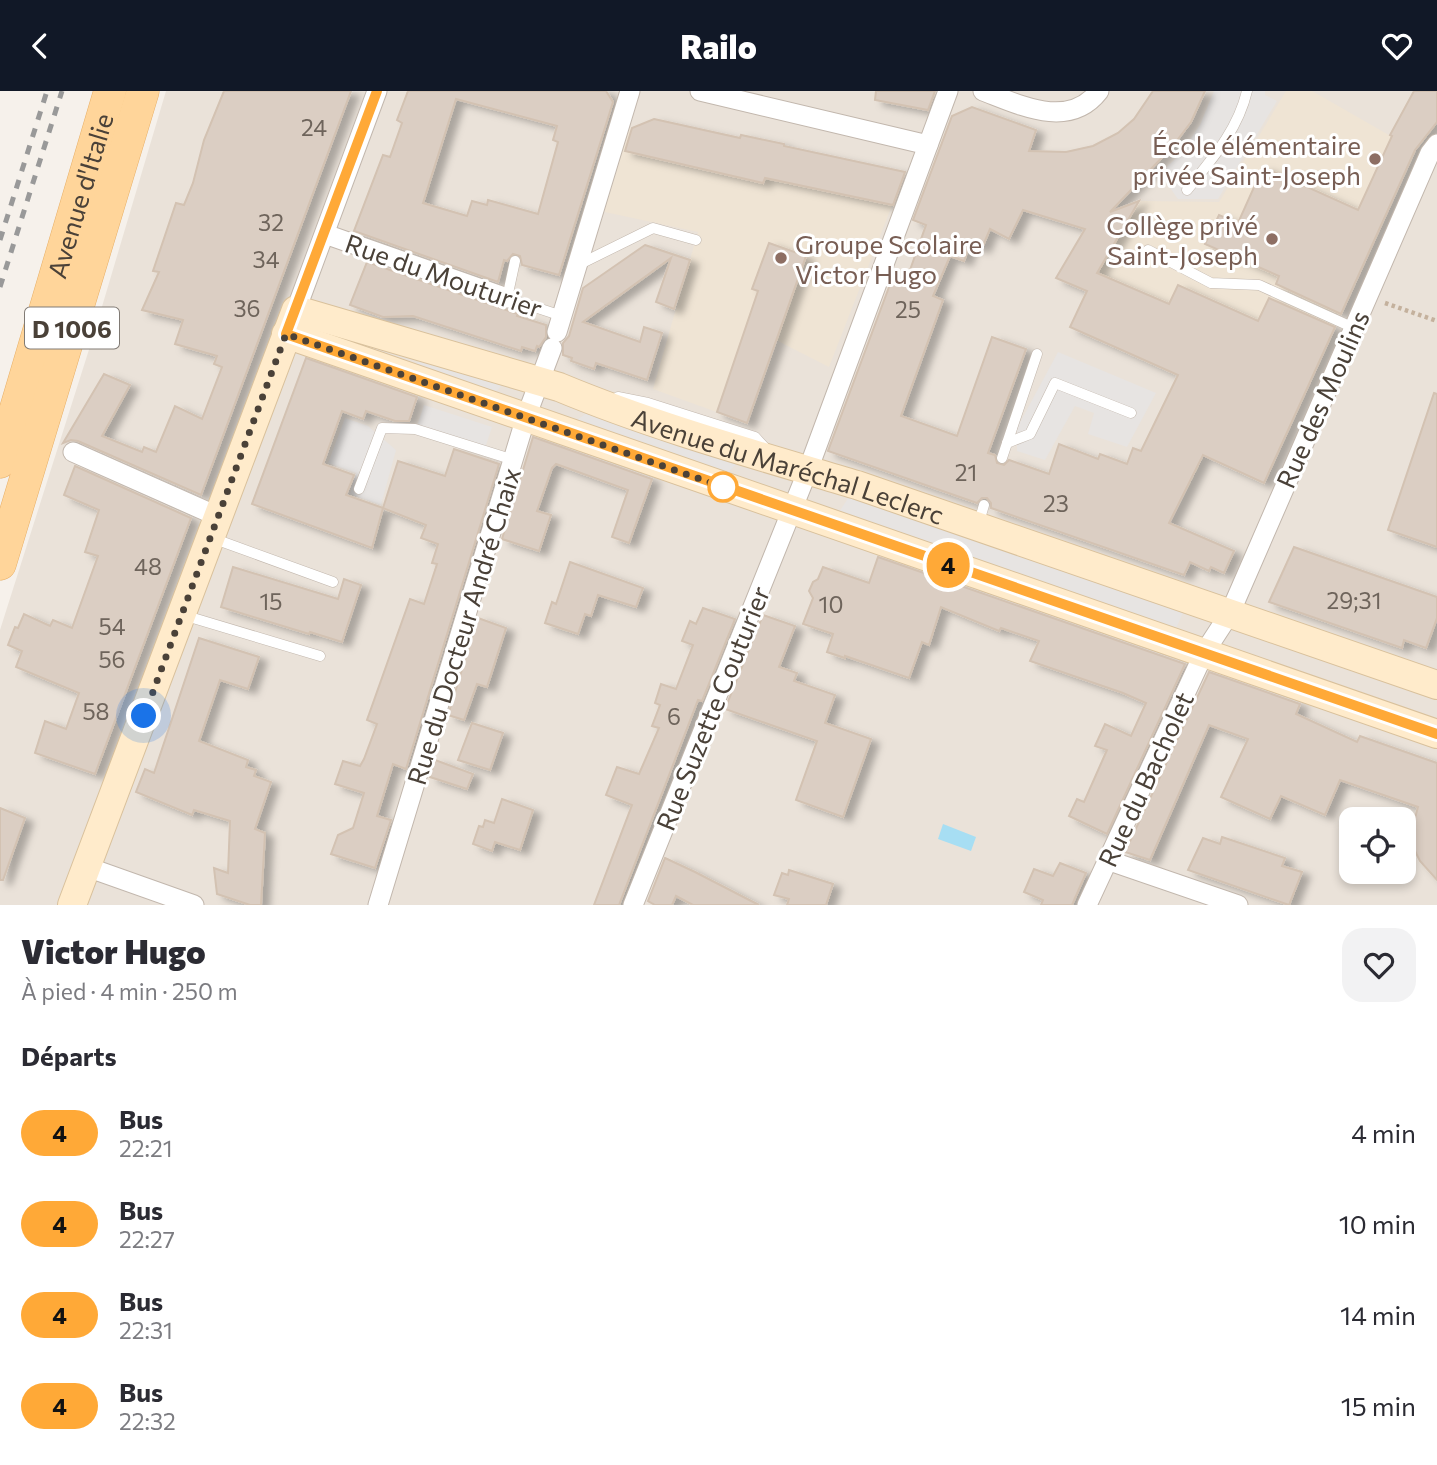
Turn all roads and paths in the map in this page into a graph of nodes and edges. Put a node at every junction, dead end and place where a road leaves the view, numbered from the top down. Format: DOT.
graph roads {
  1 [pos="110,91"];
  2 [pos="143,91"];
  3 [pos="377,91"];
  4 [pos="630,91"];
  5 [pos="700,91"];
  6 [pos="949,91"];
  7 [pos="982,91"];
  8 [pos="1099,91"];
  9 [pos="1248,91"];
  10 [pos="1437,144"];
  11 [pos="928,145"];
  12 [pos="1186,190"];
  13 [pos="325,234"];
  14 [pos="696,240"];
  15 [pos="1149,250"];
  16 [pos="515,261"];
  17 [pos="578,265"];
  18 [pos="1367,297"];
  19 [pos="507,298"];
  20 [pos="1437,321"];
  21 [pos="291,322"];
  22 [pos="1354,328"];
  23 [pos="557,332"];
  24 [pos="1037,354"];
  25 [pos="550,384"];
  26 [pos="1131,413"];
  27 [pos="526,417"];
  28 [pos="1007,443"];
  29 [pos="73,452"];
  30 [pos="1002,458"];
  31 [pos="514,460"];
  32 [pos="0,462"];
  33 [pos="808,470"];
  34 [pos="359,489"];
  35 [pos="792,511"];
  36 [pos="214,527"];
  37 [pos="0,564"];
  38 [pos="334,582"];
  39 [pos="1230,613"];
  40 [pos="182,614"];
  41 [pos="1204,653"];
  42 [pos="320,656"];
  43 [pos="1436,683"];
  44 [pos="1437,734"];
  45 [pos="1107,860"];
  46 [pos="87,867"];
  47 [pos="72,905"];
  48 [pos="194,905"];
  49 [pos="378,905"];
  50 [pos="633,905"];
  51 [pos="1087,905"];
  52 [pos="1238,905"];
  1 -- 32 [label="main road, Avenue d'Italie / D 1006"];
  2 -- 37 [label="main road, Avenue d'Italie / D 1006"];
  3 -- 13 [label="street"];
  4 -- 17 [label="street, Rue du Docteur André Chaix"];
  5 -- 11 [label="street"];
  6 -- 11 [label="street, Rue Suzette Couturier"];
  7 -- 8 [label="street"];
  9 -- 12 [label="lane"];
  10 -- 18 [label="street, Rue des Moulins"];
  11 -- 33 [label="street, Rue Suzette Couturier"];
  13 -- 19 [label="street, Rue du Mouturier"];
  13 -- 21 [label="street"];
  14 -- 17 [label="lane"];
  15 -- 22 [label="lane"];
  16 -- 19 [label="lane"];
  17 -- 23 [label="street, Rue du Docteur André Chaix"];
  18 -- 20 [label="path"];
  18 -- 22 [label="street, Rue des Moulins"];
  19 -- 23 [label="lane, Rue du Mouturier"];
  21 -- 25 [label="street, Avenue du Maréchal Leclerc"];
  21 -- 27 [label="street, Avenue du Maréchal Leclerc"];
  21 -- 36 [label="street"];
  22 -- 39 [label="street, Rue des Moulins"];
  23 -- 25 [label="street, Rue du Docteur André Chaix"];
  24 -- 28 [label="lane"];
  25 -- 27 [label="street, Rue du Docteur André Chaix"];
  25 -- 33 [label="street, Avenue du Maréchal Leclerc"];
  26 -- 28 [label="lane"];
  27 -- 31 [label="street, Rue du Docteur André Chaix"];
  27 -- 35 [label="street, Avenue du Maréchal Leclerc"];
  28 -- 30 [label="lane"];
  29 -- 36 [label="street"];
  31 -- 34 [label="lane"];
  31 -- 49 [label="street, Rue du Docteur André Chaix"];
  33 -- 35 [label="street, Rue Suzette Couturier"];
  33 -- 39 [label="street, Avenue du Maréchal Leclerc"];
  35 -- 41 [label="street, Avenue du Maréchal Leclerc"];
  35 -- 50 [label="street, Rue Suzette Couturier"];
  36 -- 38 [label="lane"];
  36 -- 40 [label="street"];
  39 -- 41 [label="street, Rue des Moulins"];
  39 -- 43 [label="street, Avenue du Maréchal Leclerc"];
  40 -- 42 [label="lane"];
  40 -- 46 [label="street"];
  41 -- 44 [label="street, Avenue du Maréchal Leclerc"];
  41 -- 45 [label="street, Rue du Bacholet"];
  45 -- 51 [label="street, Rue du Bacholet"];
  45 -- 52 [label="street"];
  46 -- 47 [label="street"];
  46 -- 48 [label="street"];
}
